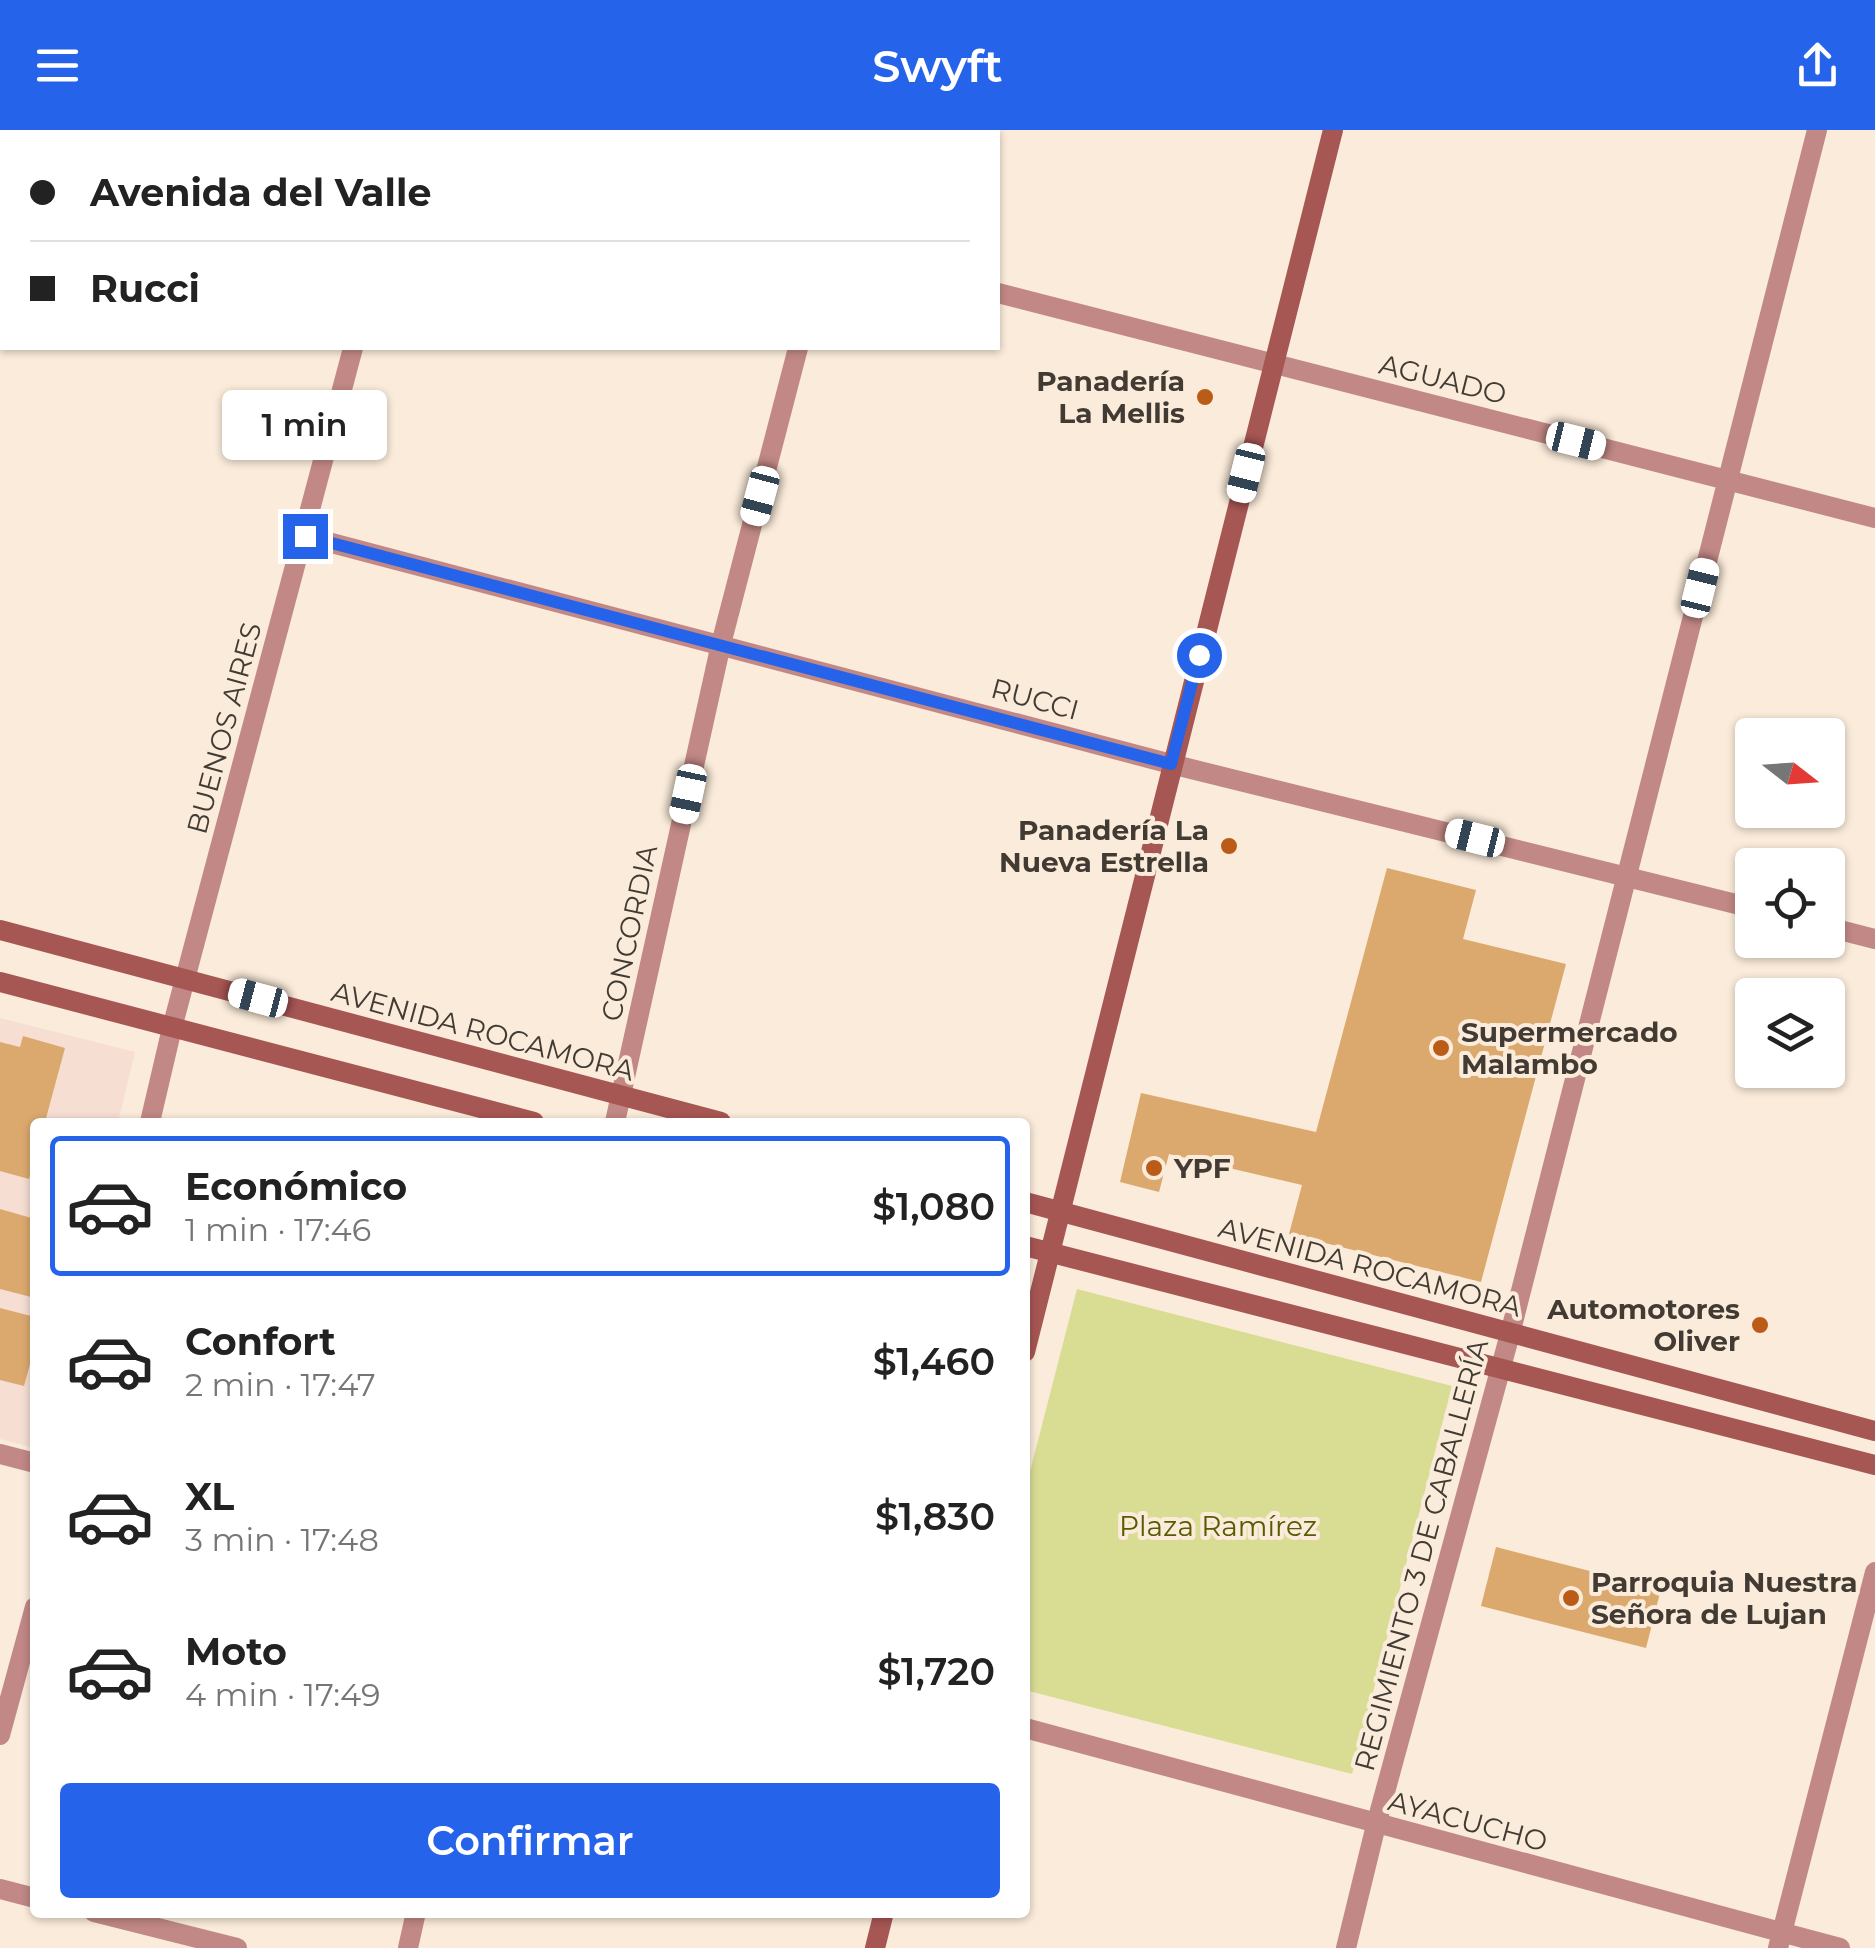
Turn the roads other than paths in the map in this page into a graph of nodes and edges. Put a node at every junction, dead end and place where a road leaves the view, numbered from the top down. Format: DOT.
graph roads {
  1 [pos="1333,130"];
  2 [pos="1817,130"];
  3 [pos="1000,295"];
  4 [pos="352,350"];
  5 [pos="797,350"];
  6 [pos="1273,364"];
  7 [pos="1728,480"];
  8 [pos="1875,518"];
  9 [pos="305,536"];
  10 [pos="721,644"];
  11 [pos="1171,764"];
  12 [pos="1626,876"];
  13 [pos="1735,904"];
  14 [pos="0,930"];
  15 [pos="1845,931"];
  16 [pos="1875,939"];
  17 [pos="185,979"];
  18 [pos="0,982"];
  19 [pos="172,1028"];
  20 [pos="622,1096"];
  21 [pos="151,1118"];
  22 [pos="519,1118"];
  23 [pos="616,1118"];
  24 [pos="706,1118"];
  25 [pos="1030,1203"];
  26 [pos="1061,1212"];
  27 [pos="1030,1247"];
  28 [pos="1050,1252"];
  29 [pos="1030,1332"];
  30 [pos="1510,1334"];
  31 [pos="1500,1366"];
  32 [pos="1875,1431"];
  33 [pos="0,1454"];
  34 [pos="30,1461"];
  35 [pos="1875,1465"];
  36 [pos="1875,1572"];
  37 [pos="30,1625"];
  38 [pos="1030,1729"];
  39 [pos="0,1735"];
  40 [pos="1376,1825"];
  41 [pos="0,1889"];
  42 [pos="30,1897"];
  43 [pos="118,1918"];
  44 [pos="415,1918"];
  45 [pos="882,1918"];
  46 [pos="1780,1941"];
  47 [pos="237,1948"];
  48 [pos="408,1948"];
  49 [pos="875,1948"];
  50 [pos="1346,1948"];
  51 [pos="1840,1948"];
  1 -- 6 [label="main road"];
  2 -- 7 [label="street, REGIMIENTO 3 DE CABALLERÍA"];
  3 -- 6 [label="street, AGUADO"];
  4 -- 9 [label="street, BUENOS AIRES"];
  5 -- 10 [label="street, CONCORDIA"];
  6 -- 7 [label="street, AGUADO"];
  6 -- 11 [label="main road"];
  7 -- 8 [label="street, AGUADO"];
  7 -- 12 [label="street, REGIMIENTO 3 DE CABALLERÍA"];
  9 -- 10 [label="street, RUCCI"];
  9 -- 17 [label="street, BUENOS AIRES"];
  10 -- 11 [label="street, RUCCI"];
  10 -- 20 [label="street, CONCORDIA"];
  11 -- 12 [label="street, RUCCI"];
  11 -- 26 [label="main road"];
  12 -- 13 [label="street, RUCCI"];
  12 -- 30 [label="street, REGIMIENTO 3 DE CABALLERÍA"];
  14 -- 17 [label="main road, AVENIDA ROCAMORA"];
  15 -- 16 [label="street"];
  17 -- 19 [label="street, BUENOS AIRES"];
  17 -- 20 [label="main road, AVENIDA ROCAMORA"];
  18 -- 19 [label="main road"];
  19 -- 21 [label="street, BUENOS AIRES"];
  19 -- 22 [label="main road"];
  20 -- 23 [label="street, CONCORDIA"];
  20 -- 24 [label="main road, AVENIDA ROCAMORA"];
  25 -- 26 [label="main road, AVENIDA ROCAMORA"];
  26 -- 28 [label="main road"];
  26 -- 30 [label="main road, AVENIDA ROCAMORA"];
  27 -- 28 [label="main road"];
  28 -- 29 [label="main road"];
  28 -- 31 [label="main road"];
  30 -- 31 [label="street, REGIMIENTO 3 DE CABALLERÍA"];
  30 -- 32 [label="main road, AVENIDA ROCAMORA"];
  31 -- 35 [label="main road"];
  31 -- 40 [label="street, REGIMIENTO 3 DE CABALLERÍA"];
  33 -- 34 [label="street"];
  36 -- 46 [label="street"];
  37 -- 39 [label="street"];
  38 -- 40 [label="street, AYACUCHO"];
  40 -- 46 [label="street, AYACUCHO"];
  40 -- 50 [label="street, REGIMIENTO 3 DE CABALLERÍA"];
  41 -- 42 [label="street"];
  43 -- 47 [label="street"];
  44 -- 48 [label="street"];
  45 -- 49 [label="main road"];
  46 -- 51 [label="street, AYACUCHO"];
}
